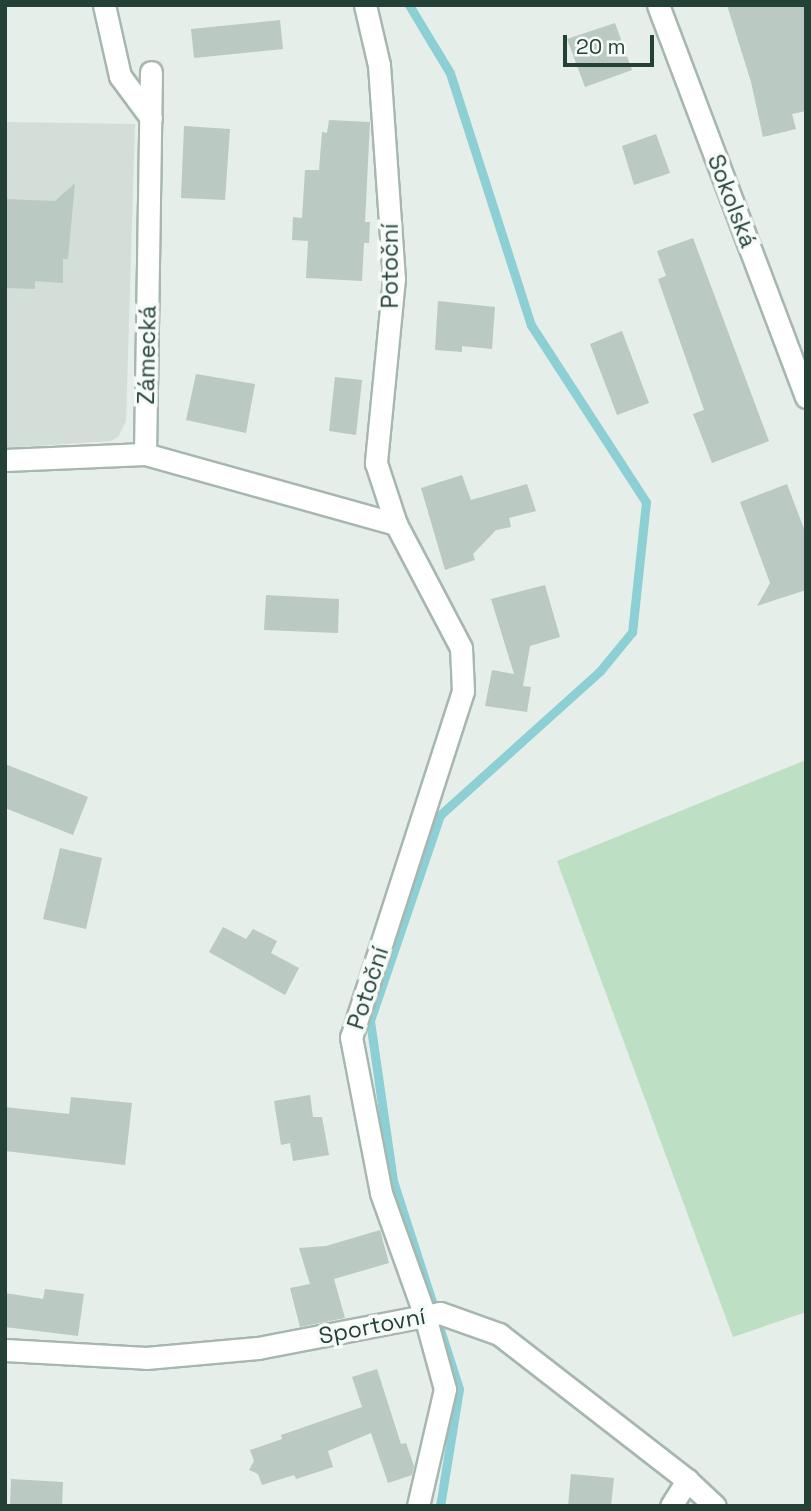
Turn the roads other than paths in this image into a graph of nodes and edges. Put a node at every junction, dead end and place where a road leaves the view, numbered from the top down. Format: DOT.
graph roads {
  1 [pos="104,5"];
  2 [pos="365,5"];
  3 [pos="658,5"];
  4 [pos="151,72"];
  5 [pos="151,118"];
  6 [pos="806,397"];
  7 [pos="145,454"];
  8 [pos="5,460"];
  9 [pos="396,524"];
  10 [pos="432,1315"];
  11 [pos="5,1350"];
  12 [pos="687,1480"];
  13 [pos="418,1506"];
  14 [pos="671,1506"];
  15 [pos="715,1506"];
  1 -- 5 [label="street"];
  2 -- 9 [label="street, Potoční"];
  3 -- 6 [label="street, Sokolská"];
  4 -- 5 [label="street, Zámecká"];
  5 -- 7 [label="street, Zámecká"];
  7 -- 8 [label="street"];
  7 -- 9 [label="street"];
  9 -- 10 [label="street, Potoční"];
  10 -- 11 [label="street, Sportovní"];
  10 -- 12 [label="street, Sportovní"];
  10 -- 13 [label="street, Potoční"];
  12 -- 14 [label="street"];
  12 -- 15 [label="street, Sportovní"];
}
